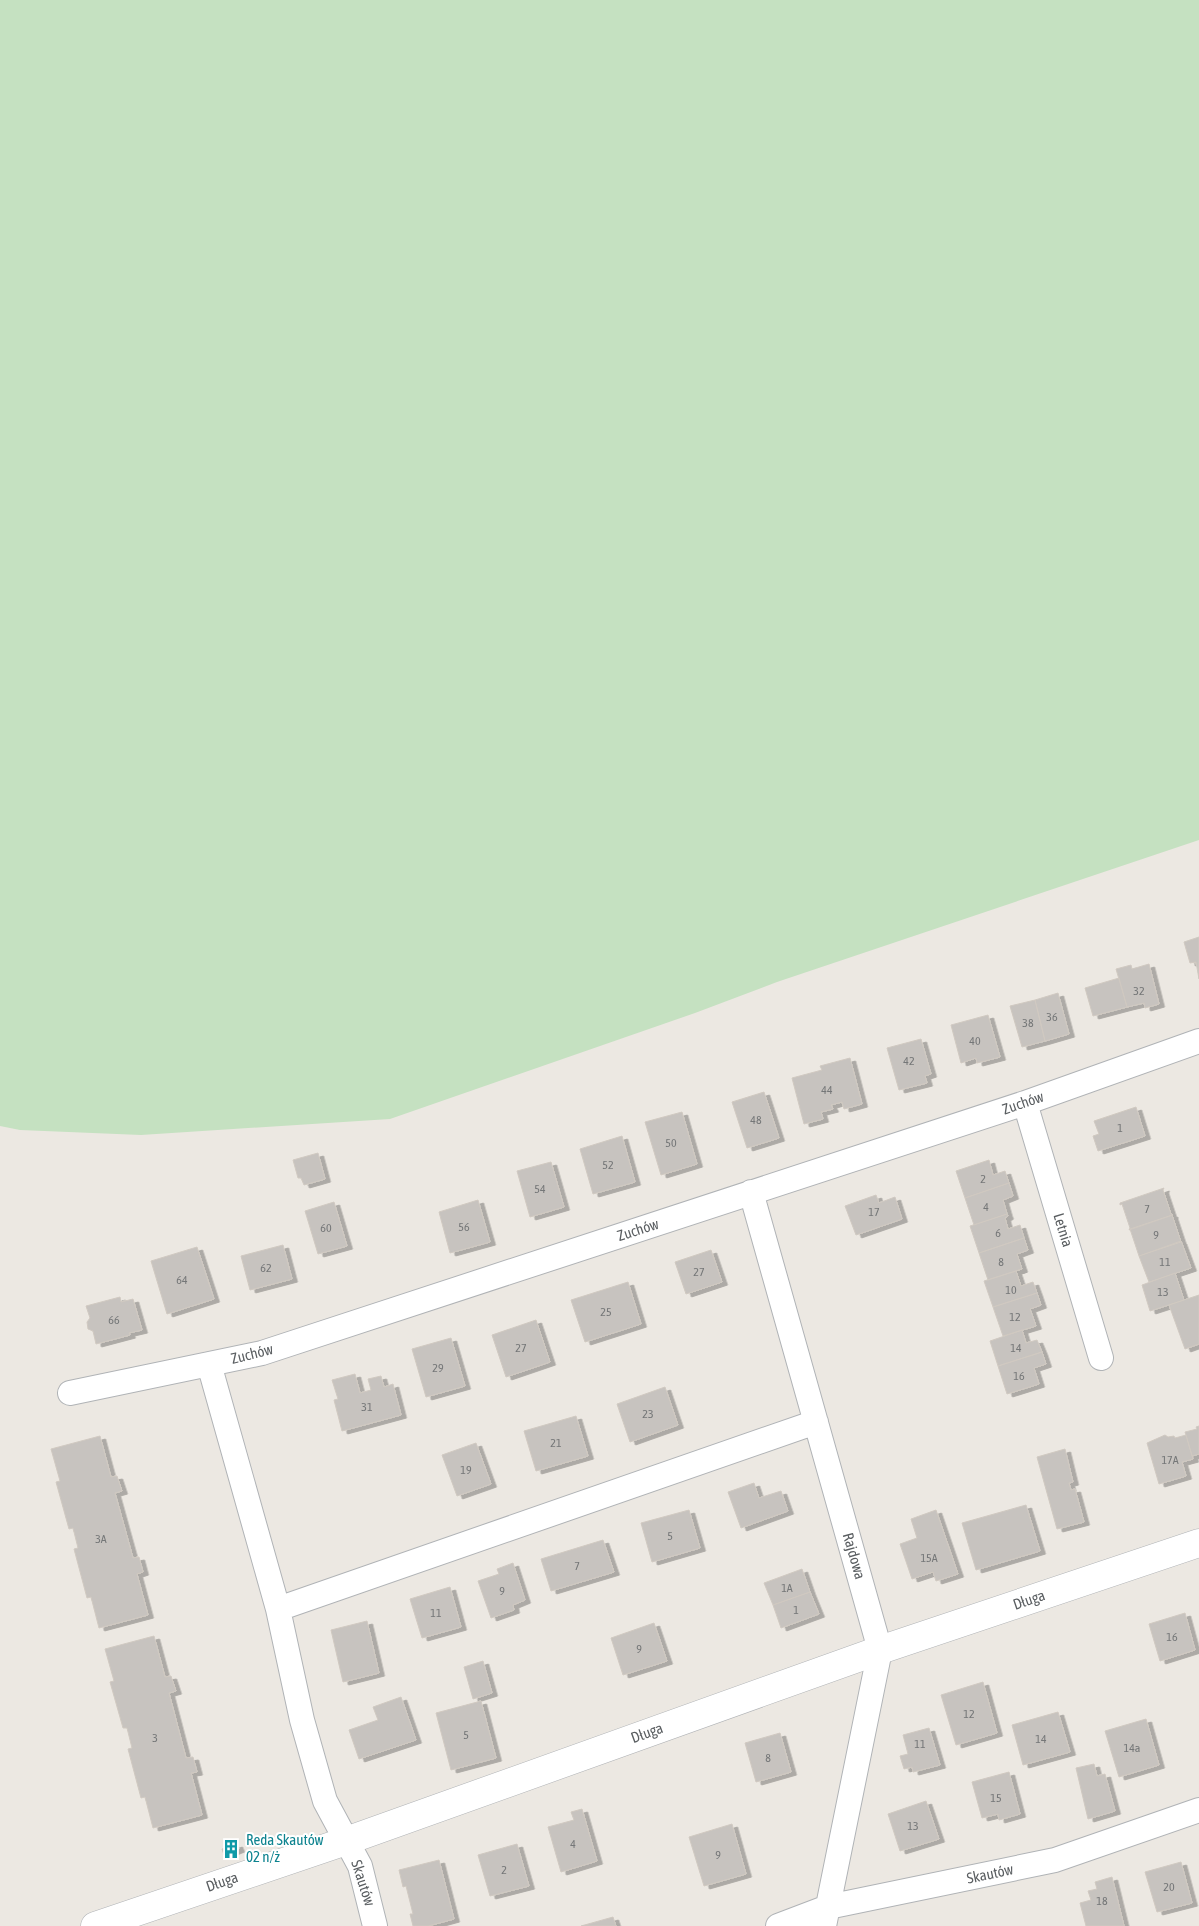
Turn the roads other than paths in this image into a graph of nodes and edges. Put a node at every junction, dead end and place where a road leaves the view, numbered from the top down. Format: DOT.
graph roads {
  1 [pos="1199,1041"];
  2 [pos="1025,1103"];
  3 [pos="751,1192"];
  4 [pos="1101,1358"];
  5 [pos="209,1364"];
  6 [pos="70,1393"];
  7 [pos="816,1422"];
  8 [pos="1199,1543"];
  9 [pos="278,1609"];
  10 [pos="880,1650"];
  11 [pos="1199,1810"];
  12 [pos="346,1841"];
  13 [pos="826,1917"];
  14 [pos="95,1926"];
  15 [pos="376,1926"];
  16 [pos="778,1926"];
  1 -- 2 [label="street, Zuchów"];
  2 -- 3 [label="street, Zuchów"];
  2 -- 4 [label="street, Letnia"];
  3 -- 5 [label="street, Zuchów"];
  3 -- 7 [label="street, Rajdowa"];
  5 -- 6 [label="street, Zuchów"];
  5 -- 9 [label="street, Skautów"];
  7 -- 9 [label="street"];
  7 -- 10 [label="street, Rajdowa"];
  8 -- 10 [label="street, Długa"];
  9 -- 12 [label="street, Skautów"];
  10 -- 12 [label="street, Długa"];
  10 -- 13 [label="street, Rajdowa"];
  11 -- 13 [label="street, Skautów"];
  12 -- 14 [label="street, Długa"];
  12 -- 15 [label="street, Skautów"];
  13 -- 16 [label="street, Skautów"];
}
